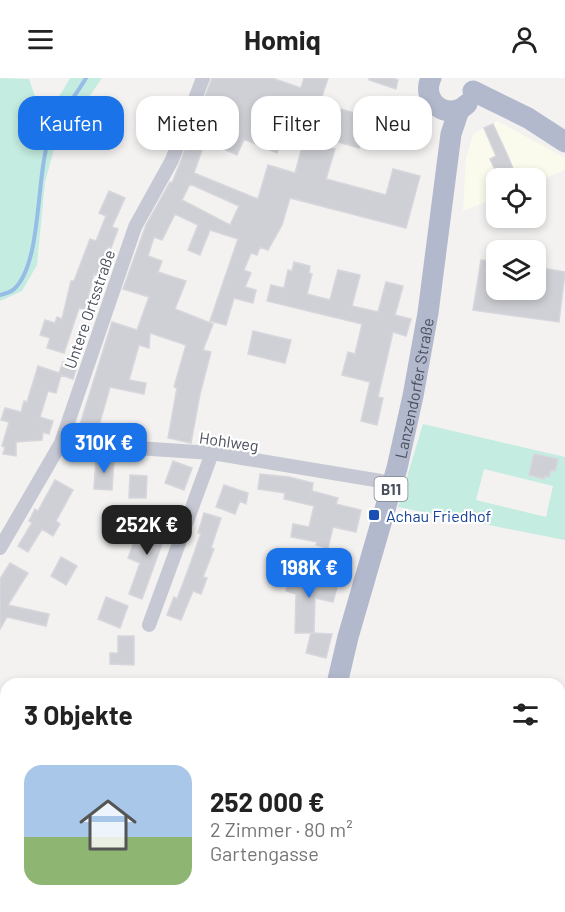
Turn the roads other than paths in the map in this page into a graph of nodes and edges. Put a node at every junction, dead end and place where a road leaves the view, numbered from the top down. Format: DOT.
graph roads {
  1 [pos="203,78"];
  2 [pos="425,81"];
  3 [pos="461,99"];
  4 [pos="559,139"];
  5 [pos="61,443"];
  6 [pos="212,453"];
  7 [pos="393,483"];
  8 [pos="0,548"];
  9 [pos="149,625"];
  10 [pos="339,678"];
  1 -- 5 [label="street, Untere Ortsstraße"];
  2 -- 3 [label="main road"];
  3 -- 4 [label="main road"];
  3 -- 7 [label="main road, Lanzendorfer Straße / B11"];
  5 -- 6 [label="street, Hohlweg"];
  5 -- 8 [label="street, Untere Ortsstraße"];
  6 -- 7 [label="street, Hohlweg"];
  6 -- 9 [label="street"];
  7 -- 10 [label="main road, Lanzendorfer Straße / B11"];
}
